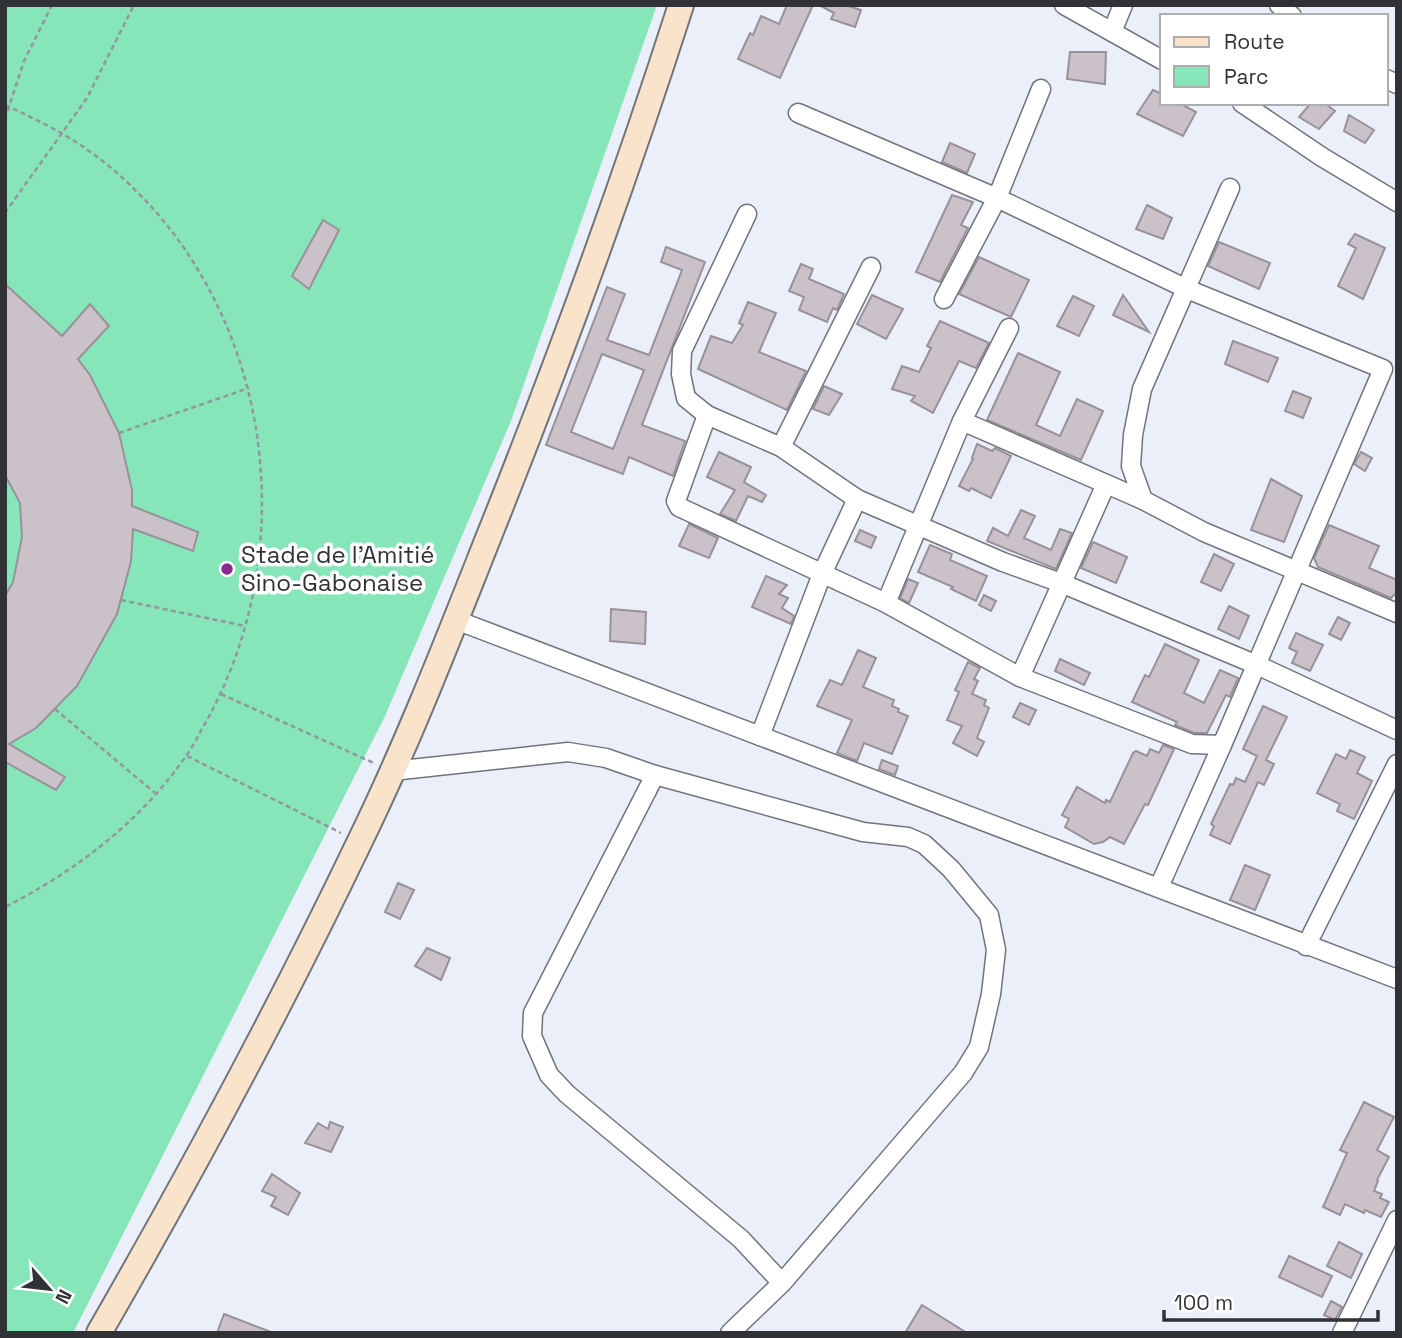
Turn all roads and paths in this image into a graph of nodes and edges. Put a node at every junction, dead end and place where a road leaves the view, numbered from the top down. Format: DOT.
graph roads {
  1 [pos="52,5"];
  2 [pos="134,5"];
  3 [pos="681,5"];
  4 [pos="1063,5"];
  5 [pos="1123,5"];
  6 [pos="1112,32"];
  7 [pos="1160,59"];
  8 [pos="1041,89"];
  9 [pos="1245,105"];
  10 [pos="7,106"];
  11 [pos="798,113"];
  12 [pos="5,119"];
  13 [pos="63,132"];
  14 [pos="1230,188"];
  15 [pos="997,198"];
  16 [pos="1397,202"];
  17 [pos="5,213"];
  18 [pos="747,214"];
  19 [pos="871,267"];
  20 [pos="1187,289"];
  21 [pos="944,299"];
  22 [pos="1009,328"];
  23 [pos="249,388"];
  24 [pos="707,415"];
  25 [pos="962,421"];
  26 [pos="119,433"];
  27 [pos="781,447"];
  28 [pos="1106,484"];
  29 [pos="858,499"];
  30 [pos="1143,500"];
  31 [pos="919,526"];
  32 [pos="1297,571"];
  33 [pos="822,574"];
  34 [pos="1061,583"];
  35 [pos="121,600"];
  36 [pos="886,603"];
  37 [pos="1397,613"];
  38 [pos="456,620"];
  39 [pos="245,626"];
  40 [pos="1257,665"];
  41 [pos="1020,677"];
  42 [pos="221,694"];
  43 [pos="55,709"];
  44 [pos="1397,730"];
  45 [pos="760,736"];
  46 [pos="1222,745"];
  47 [pos="187,756"];
  48 [pos="1397,764"];
  49 [pos="392,771"];
  50 [pos="655,775"];
  51 [pos="155,793"];
  52 [pos="359,843"];
  53 [pos="1159,887"];
  54 [pos="5,907"];
  55 [pos="1306,946"];
  56 [pos="1397,979"];
  57 [pos="1397,1220"];
  58 [pos="782,1283"];
  59 [pos="99,1333"];
  60 [pos="730,1333"];
  61 [pos="1342,1333"];
  1 -- 10 [label="path"];
  2 -- 13 [label="path"];
  3 -- 38 [label="main road"];
  4 -- 6 [label="street"];
  5 -- 6 [label="street"];
  6 -- 7 [label="street"];
  8 -- 15 [label="street"];
  9 -- 16 [label="street"];
  10 -- 12 [label="path"];
  10 -- 13 [label="path"];
  11 -- 15 [label="street"];
  13 -- 17 [label="path"];
  13 -- 23 [label="path"];
  14 -- 20 [label="street"];
  15 -- 20 [label="street"];
  15 -- 21 [label="street"];
  18 -- 24 [label="street"];
  19 -- 27 [label="street"];
  20 -- 30 [label="street"];
  20 -- 32 [label="street"];
  22 -- 25 [label="street"];
  23 -- 26 [label="path"];
  23 -- 39 [label="path"];
  24 -- 27 [label="street"];
  24 -- 33 [label="street"];
  25 -- 28 [label="street"];
  25 -- 31 [label="street"];
  27 -- 29 [label="street"];
  28 -- 30 [label="street"];
  28 -- 34 [label="street"];
  29 -- 31 [label="street"];
  29 -- 33 [label="street"];
  30 -- 32 [label="street"];
  31 -- 34 [label="street"];
  31 -- 36 [label="street"];
  32 -- 37 [label="street"];
  32 -- 40 [label="street"];
  33 -- 36 [label="street"];
  33 -- 45 [label="street"];
  34 -- 40 [label="street"];
  34 -- 41 [label="street"];
  35 -- 39 [label="path"];
  36 -- 41 [label="street"];
  38 -- 45 [label="street"];
  38 -- 49 [label="main road"];
  39 -- 42 [label="path"];
  40 -- 44 [label="street"];
  40 -- 46 [label="street"];
  41 -- 46 [label="street"];
  42 -- 47 [label="path"];
  42 -- 49 [label="path"];
  43 -- 51 [label="path"];
  45 -- 53 [label="street"];
  46 -- 53 [label="street"];
  47 -- 51 [label="path"];
  47 -- 52 [label="path"];
  48 -- 55 [label="street"];
  49 -- 50 [label="street"];
  49 -- 52 [label="main road"];
  50 -- 58 [label="street"];
  50 -- 58 [label="street"];
  51 -- 54 [label="path"];
  52 -- 59 [label="main road"];
  53 -- 55 [label="street"];
  55 -- 56 [label="street"];
  57 -- 61 [label="street"];
  58 -- 60 [label="street"];
}
